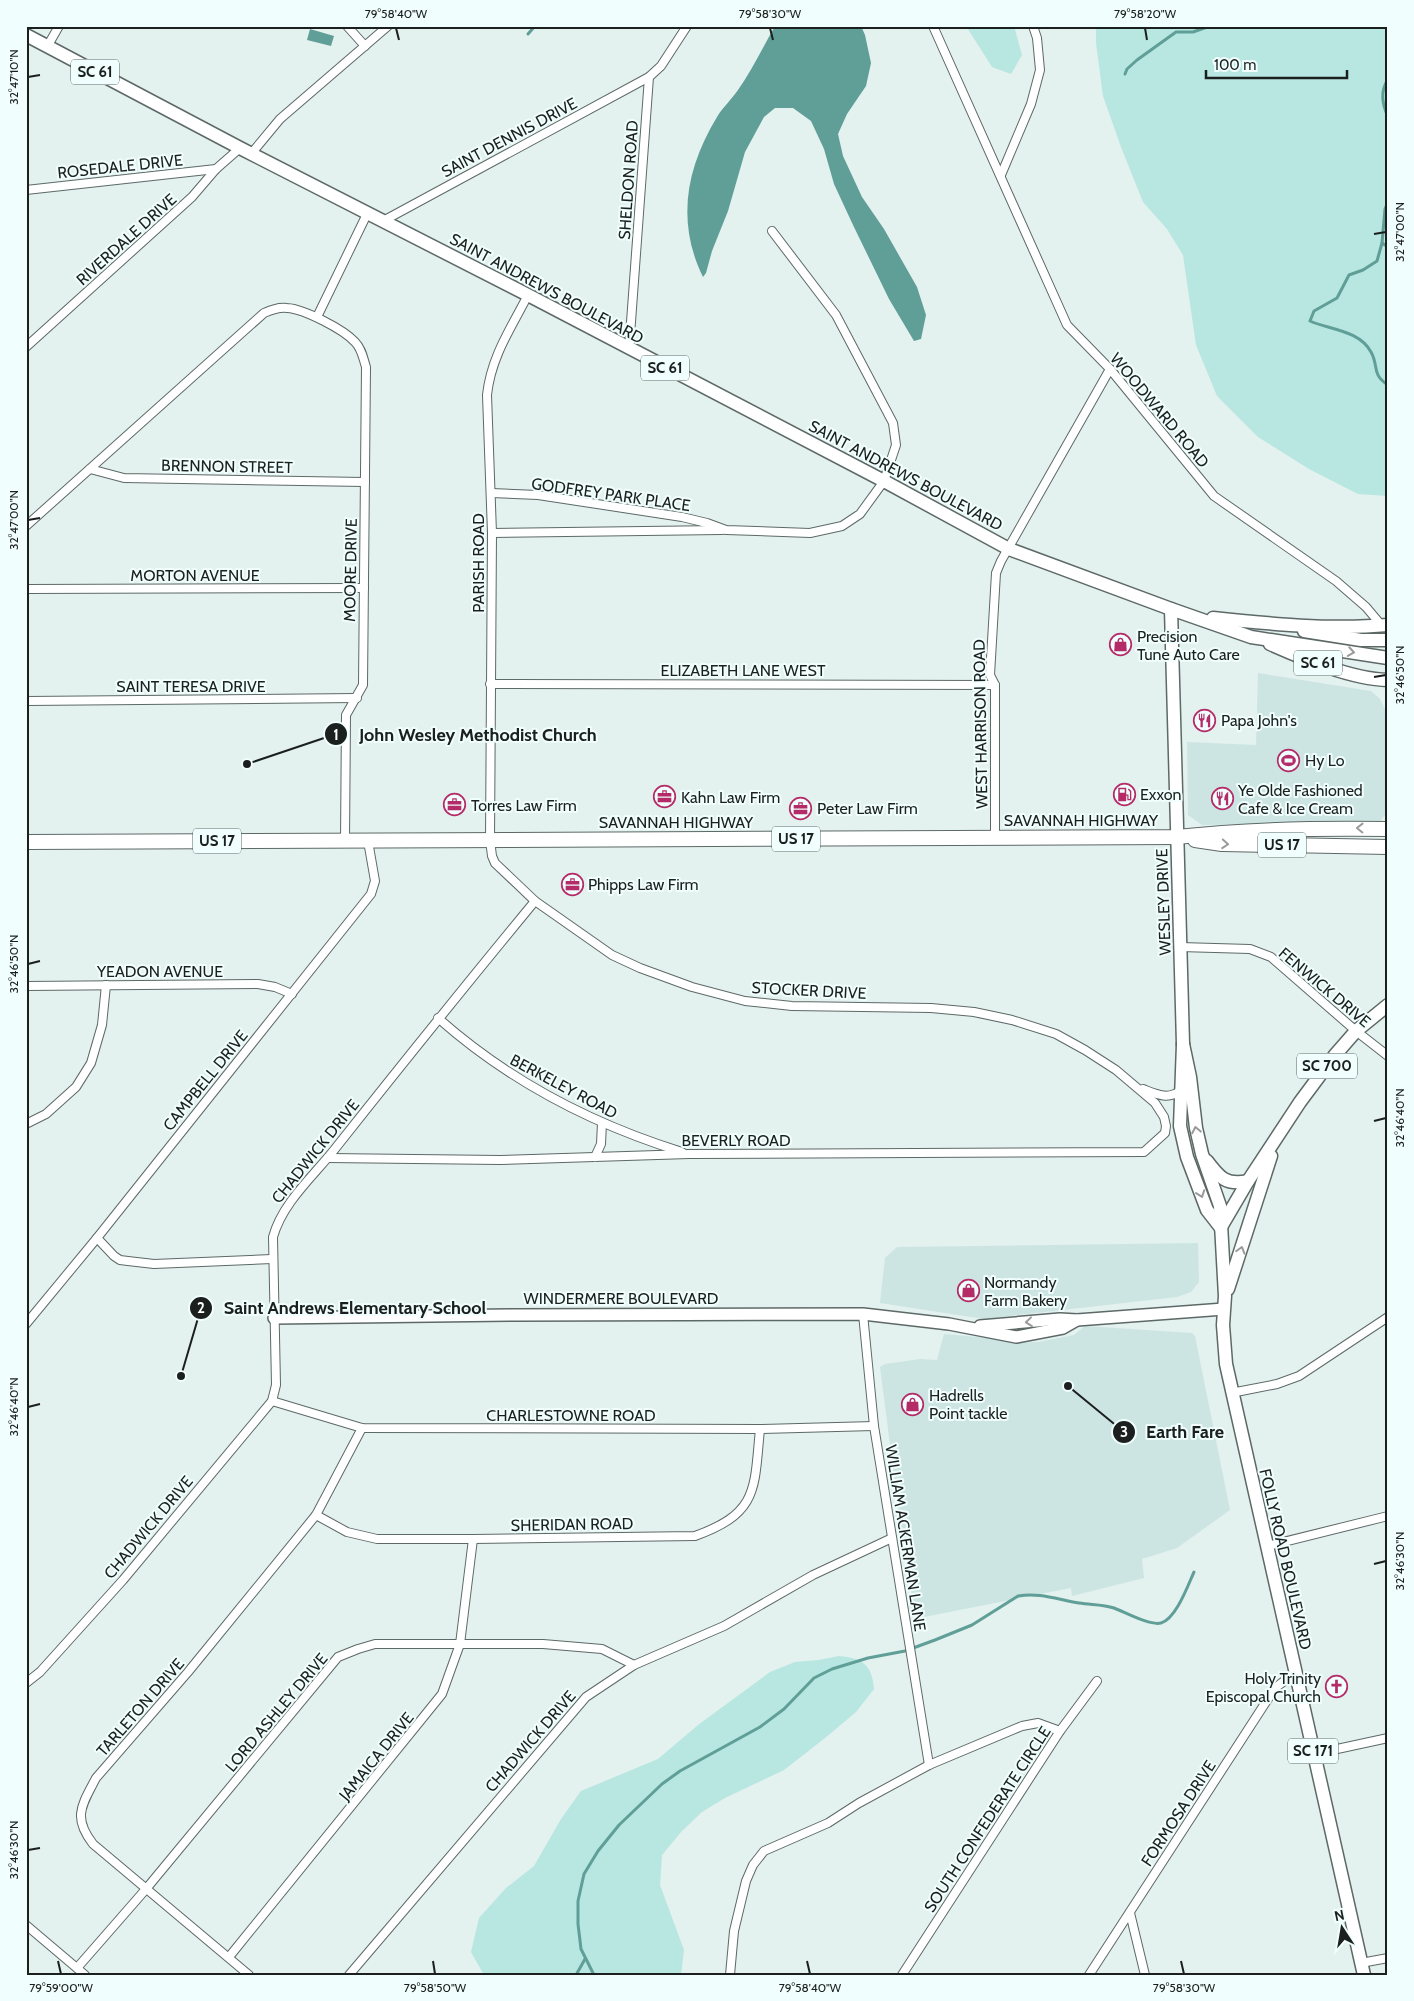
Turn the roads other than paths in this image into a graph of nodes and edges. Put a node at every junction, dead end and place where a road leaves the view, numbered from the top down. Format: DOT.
graph roads {
  1 [pos="59,26"];
  2 [pos="347,26"];
  3 [pos="388,26"];
  4 [pos="687,26"];
  5 [pos="933,26"];
  6 [pos="1033,26"];
  7 [pos="26,35"];
  8 [pos="365,46"];
  9 [pos="47,47"];
  10 [pos="649,77"];
  11 [pos="245,151"];
  12 [pos="216,169"];
  13 [pos="1001,175"];
  14 [pos="26,190"];
  15 [pos="368,214"];
  16 [pos="383,221"];
  17 [pos="772,230"];
  18 [pos="528,295"];
  19 [pos="317,317"];
  20 [pos="26,347"];
  21 [pos="629,349"];
  22 [pos="1110,369"];
  23 [pos="90,469"];
  24 [pos="884,481"];
  25 [pos="365,482"];
  26 [pos="491,493"];
  27 [pos="26,526"];
  28 [pos="726,530"];
  29 [pos="492,533"];
  30 [pos="1009,548"];
  31 [pos="364,588"];
  32 [pos="26,589"];
  33 [pos="1366,608"];
  34 [pos="1171,609"];
  35 [pos="1195,616"];
  36 [pos="1270,624"];
  37 [pos="1385,625"];
  38 [pos="1365,627"];
  39 [pos="1251,637"];
  40 [pos="1388,640"];
  41 [pos="1388,658"];
  42 [pos="1388,680"];
  43 [pos="490,684"];
  44 [pos="995,685"];
  45 [pos="357,698"];
  46 [pos="26,701"];
  47 [pos="1388,829"];
  48 [pos="1177,837"];
  49 [pos="995,838"];
  50 [pos="490,840"];
  51 [pos="345,841"];
  52 [pos="368,841"];
  53 [pos="26,842"];
  54 [pos="1388,847"];
  55 [pos="536,901"];
  56 [pos="1180,947"];
  57 [pos="106,985"];
  58 [pos="26,986"];
  59 [pos="292,994"];
  60 [pos="1388,1005"];
  61 [pos="438,1018"];
  62 [pos="1356,1031"];
  63 [pos="1183,1044"];
  64 [pos="1388,1056"];
  65 [pos="1136,1086"];
  66 [pos="1180,1091"];
  67 [pos="602,1123"];
  68 [pos="26,1124"];
  69 [pos="1278,1138"];
  70 [pos="1144,1152"];
  71 [pos="689,1154"];
  72 [pos="1202,1154"];
  73 [pos="595,1157"];
  74 [pos="328,1158"];
  75 [pos="1248,1181"];
  76 [pos="1221,1228"];
  77 [pos="97,1238"];
  78 [pos="272,1259"];
  79 [pos="1225,1302"];
  80 [pos="863,1314"];
  81 [pos="1388,1317"];
  82 [pos="274,1318"];
  83 [pos="1077,1320"];
  84 [pos="26,1324"];
  85 [pos="966,1327"];
  86 [pos="1232,1394"];
  87 [pos="272,1400"];
  88 [pos="874,1426"];
  89 [pos="362,1428"];
  90 [pos="760,1429"];
  91 [pos="316,1515"];
  92 [pos="1388,1516"];
  93 [pos="892,1538"];
  94 [pos="473,1540"];
  95 [pos="1267,1546"];
  96 [pos="460,1644"];
  97 [pos="634,1665"];
  98 [pos="1296,1672"];
  99 [pos="1097,1681"];
  100 [pos="26,1683"];
  101 [pos="1060,1731"];
  102 [pos="1388,1738"];
  103 [pos="1314,1754"];
  104 [pos="930,1765"];
  105 [pos="146,1889"];
  106 [pos="1130,1913"];
  107 [pos="26,1925"];
  108 [pos="229,1957"];
  109 [pos="1388,1958"];
  110 [pos="77,1968"];
  111 [pos="1363,1969"];
  112 [pos="85,1975"];
  113 [pos="249,1975"];
  114 [pos="349,1975"];
  115 [pos="730,1975"];
  116 [pos="902,1975"];
  117 [pos="1089,1975"];
  118 [pos="1145,1975"];
  1 -- 9 [label="street"];
  2 -- 8 [label="street"];
  3 -- 8 [label="street, RIVERDALE DRIVE"];
  4 -- 10 [label="street"];
  5 -- 13 [label="street, WOODWARD ROAD"];
  6 -- 13 [label="street"];
  7 -- 9 [label="main road, SAINT ANDREWS BOULEVARD / SC 61"];
  8 -- 11 [label="street, RIVERDALE DRIVE"];
  9 -- 11 [label="main road, SAINT ANDREWS BOULEVARD / SC 61"];
  10 -- 16 [label="street, SAINT DENNIS DRIVE"];
  10 -- 21 [label="street, SHELDON ROAD"];
  11 -- 12 [label="street, RIVERDALE DRIVE"];
  11 -- 15 [label="main road, SAINT ANDREWS BOULEVARD / SC 61"];
  12 -- 14 [label="street, ROSEDALE DRIVE"];
  12 -- 20 [label="street, RIVERDALE DRIVE"];
  13 -- 22 [label="street, WOODWARD ROAD"];
  15 -- 16 [label="main road, SAINT ANDREWS BOULEVARD / SC 61"];
  15 -- 19 [label="street"];
  16 -- 18 [label="main road, SAINT ANDREWS BOULEVARD / SC 61"];
  17 -- 24 [label="street, GODFREY PARK PLACE"];
  18 -- 21 [label="main road, SAINT ANDREWS BOULEVARD / SC 61"];
  18 -- 26 [label="street, PARISH ROAD"];
  19 -- 23 [label="street, MOORE DRIVE"];
  19 -- 25 [label="street, MOORE DRIVE"];
  21 -- 24 [label="main road, SAINT ANDREWS BOULEVARD / SC 61"];
  22 -- 30 [label="street, WEST HARRISON ROAD"];
  22 -- 33 [label="street, WOODWARD ROAD"];
  23 -- 25 [label="street, BRENNON STREET"];
  23 -- 27 [label="street, MOORE DRIVE"];
  24 -- 28 [label="street, GODFREY PARK PLACE"];
  24 -- 30 [label="main road, SAINT ANDREWS BOULEVARD / SC 61"];
  25 -- 31 [label="street, MOORE DRIVE"];
  26 -- 28 [label="street, GODFREY PARK PLACE"];
  26 -- 29 [label="street, PARISH ROAD"];
  28 -- 29 [label="street, GODFREY PARK PLACE"];
  29 -- 43 [label="street, PARISH ROAD"];
  30 -- 34 [label="main road, SAINT ANDREWS BOULEVARD / SC 61"];
  30 -- 44 [label="street, WEST HARRISON ROAD"];
  31 -- 32 [label="street, MORTON AVENUE"];
  31 -- 45 [label="street, MOORE DRIVE"];
  33 -- 37 [label="street, WOODWARD ROAD"];
  33 -- 38 [label="street"];
  34 -- 35 [label="main road, SAINT ANDREWS BOULEVARD / SC 61"];
  34 -- 48 [label="main road, WESLEY DRIVE"];
  35 -- 36 [label="main road, SAINT ANDREWS BOULEVARD / SC 61"];
  35 -- 39 [label="main road, SAINT ANDREWS BOULEVARD / SC 61"];
  36 -- 38 [label="main road, SAINT ANDREWS BOULEVARD"];
  36 -- 40 [label="main road, SC 61"];
  37 -- 38 [label="main road, SAINT ANDREWS BOULEVARD"];
  39 -- 41 [label="main road, SAINT ANDREWS BOULEVARD, one-way"];
  39 -- 42 [label="main road, SC 61"];
  43 -- 44 [label="street, ELIZABETH LANE WEST"];
  43 -- 50 [label="street, PARISH ROAD"];
  44 -- 49 [label="street, WEST HARRISON ROAD"];
  45 -- 46 [label="street, SAINT TERESA DRIVE"];
  45 -- 51 [label="street, MOORE DRIVE"];
  47 -- 48 [label="highway, SAVANNAH HIGHWAY / US 17, one-way"];
  48 -- 49 [label="highway, SAVANNAH HIGHWAY / US 17"];
  48 -- 54 [label="highway, SAVANNAH HIGHWAY / US 17, one-way"];
  48 -- 56 [label="main road, WESLEY DRIVE"];
  49 -- 50 [label="highway, SAVANNAH HIGHWAY / US 17"];
  50 -- 52 [label="highway, SAVANNAH HIGHWAY / US 17"];
  50 -- 55 [label="street, STOCKER DRIVE"];
  51 -- 52 [label="highway, SAVANNAH HIGHWAY / US 17"];
  51 -- 53 [label="highway, SAVANNAH HIGHWAY / US 17"];
  52 -- 59 [label="street, CAMPBELL DRIVE"];
  55 -- 61 [label="street, CHADWICK DRIVE"];
  55 -- 65 [label="street, STOCKER DRIVE"];
  56 -- 62 [label="street, FENWICK DRIVE"];
  56 -- 63 [label="main road, WESLEY DRIVE"];
  57 -- 58 [label="street, YEADON AVENUE"];
  57 -- 59 [label="street, YEADON AVENUE"];
  57 -- 68 [label="street"];
  59 -- 77 [label="street, CAMPBELL DRIVE"];
  60 -- 62 [label="main road, FOLLY ROAD BOULEVARD / SC 700"];
  61 -- 67 [label="street, BERKELEY ROAD"];
  61 -- 74 [label="street, CHADWICK DRIVE"];
  62 -- 64 [label="street, FENWICK DRIVE"];
  62 -- 69 [label="main road, FOLLY ROAD BOULEVARD / SC 700"];
  63 -- 66 [label="main road, WESLEY DRIVE"];
  72 -- 63 [label="main road, WESLEY DRIVE, one-way"];
  65 -- 66 [label="street, STOCKER DRIVE"];
  65 -- 70 [label="street, STOCKER DRIVE"];
  66 -- 76 [label="main road, WESLEY DRIVE, one-way"];
  67 -- 71 [label="street, BERKELEY ROAD"];
  67 -- 73 [label="street"];
  69 -- 75 [label="main road, FOLLY ROAD BOULEVARD / SC 700"];
  79 -- 69 [label="main road, FOLLY ROAD BOULEVARD / SC 700, one-way"];
  70 -- 71 [label="street, BEVERLY ROAD"];
  71 -- 73 [label="street, BEVERLY ROAD"];
  72 -- 75 [label="main road"];
  72 -- 76 [label="main road, WESLEY DRIVE"];
  73 -- 74 [label="street, BEVERLY ROAD"];
  74 -- 78 [label="street, CHADWICK DRIVE"];
  75 -- 76 [label="main road, FOLLY ROAD BOULEVARD / SC 700"];
  76 -- 79 [label="main road, FOLLY ROAD BOULEVARD / SC 171"];
  77 -- 78 [label="street"];
  77 -- 84 [label="street, CAMPBELL DRIVE"];
  78 -- 82 [label="street, CHADWICK DRIVE"];
  79 -- 83 [label="street, WINDERMERE BOULEVARD"];
  79 -- 86 [label="main road, FOLLY ROAD BOULEVARD / SC 171"];
  80 -- 82 [label="street, WINDERMERE BOULEVARD"];
  80 -- 85 [label="street, WINDERMERE BOULEVARD"];
  80 -- 88 [label="street, WILLIAM ACKERMAN LANE"];
  81 -- 86 [label="street"];
  82 -- 87 [label="street, CHADWICK DRIVE"];
  83 -- 85 [label="street, WINDERMERE BOULEVARD, one-way"];
  83 -- 85 [label="street, WINDERMERE BOULEVARD"];
  86 -- 95 [label="main road, FOLLY ROAD BOULEVARD / SC 171"];
  87 -- 89 [label="street, CHARLESTOWNE ROAD"];
  87 -- 100 [label="street, CHADWICK DRIVE"];
  88 -- 90 [label="street, CHARLESTOWNE ROAD"];
  88 -- 93 [label="street, WILLIAM ACKERMAN LANE"];
  89 -- 90 [label="street, CHARLESTOWNE ROAD"];
  89 -- 91 [label="street, TARLETON DRIVE"];
  90 -- 94 [label="street, SHERIDAN ROAD"];
  91 -- 94 [label="street, SHERIDAN ROAD"];
  91 -- 105 [label="street, TARLETON DRIVE"];
  92 -- 95 [label="street"];
  93 -- 97 [label="street, CHADWICK DRIVE"];
  93 -- 104 [label="street, WILLIAM ACKERMAN LANE"];
  94 -- 96 [label="street, JAMAICA DRIVE"];
  95 -- 98 [label="main road, FOLLY ROAD BOULEVARD / SC 171"];
  96 -- 97 [label="street, LORD ASHLEY DRIVE"];
  96 -- 105 [label="street, LORD ASHLEY DRIVE"];
  96 -- 108 [label="street, JAMAICA DRIVE"];
  97 -- 114 [label="street, CHADWICK DRIVE"];
  98 -- 103 [label="main road, FOLLY ROAD BOULEVARD / SC 171"];
  98 -- 106 [label="street, FORMOSA DRIVE"];
  99 -- 101 [label="street, SOUTH CONFEDERATE CIRCLE"];
  101 -- 104 [label="street"];
  101 -- 116 [label="street, SOUTH CONFEDERATE CIRCLE"];
  102 -- 103 [label="street"];
  103 -- 111 [label="main road, FOLLY ROAD BOULEVARD / SC 171"];
  104 -- 115 [label="street"];
  105 -- 108 [label="street, TARLETON DRIVE"];
  105 -- 110 [label="street, LORD ASHLEY DRIVE"];
  106 -- 117 [label="street, FORMOSA DRIVE"];
  106 -- 118 [label="street"];
  107 -- 110 [label="street"];
  108 -- 113 [label="street, TARLETON DRIVE"];
  109 -- 111 [label="street"];
  110 -- 112 [label="street"];
}
